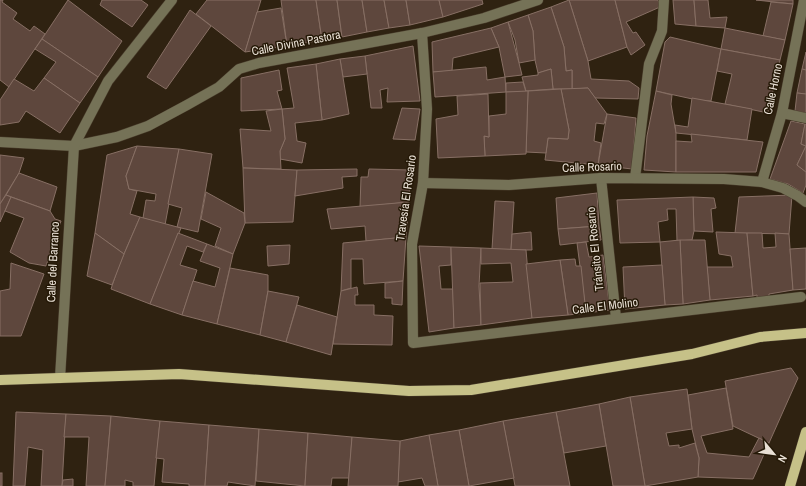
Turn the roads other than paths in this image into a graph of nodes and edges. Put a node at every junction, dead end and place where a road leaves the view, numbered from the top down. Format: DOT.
graph roads {
  1 [pos="172,0"];
  2 [pos="538,0"];
  3 [pos="664,0"];
  4 [pos="804,0"];
  5 [pos="422,33"];
  6 [pos="782,113"];
  7 [pos="806,118"];
  8 [pos="0,142"];
  9 [pos="74,146"];
  10 [pos="601,178"];
  11 [pos="635,178"];
  12 [pos="762,182"];
  13 [pos="423,183"];
  14 [pos="806,202"];
  15 [pos="801,297"];
  16 [pos="616,318"];
  17 [pos="806,332"];
  18 [pos="412,343"];
  19 [pos="60,378"];
  20 [pos="0,380"];
  21 [pos="806,432"];
  22 [pos="790,486"];
  1 -- 9 [label="street, Calle del Barranco"];
  2 -- 5 [label="street, Calle Divina Pastora"];
  3 -- 11 [label="street"];
  4 -- 6 [label="street, Calle Horno"];
  5 -- 9 [label="street, Calle Divina Pastora"];
  5 -- 13 [label="street, Travesía El Rosario"];
  6 -- 7 [label="street"];
  6 -- 12 [label="street, Calle Horno"];
  8 -- 9 [label="street"];
  9 -- 19 [label="street, Calle del Barranco"];
  10 -- 11 [label="street, Calle Rosario"];
  10 -- 13 [label="street, Calle Rosario"];
  10 -- 16 [label="street, Tránsito El Rosario"];
  11 -- 12 [label="street, Calle Rosario"];
  12 -- 14 [label="street, Calle Rosario"];
  13 -- 18 [label="street, Travesía El Rosario"];
  15 -- 16 [label="street, Calle El Molino"];
  16 -- 18 [label="street, Calle El Molino"];
  17 -- 19 [label="main road"];
  19 -- 20 [label="main road"];
  21 -- 22 [label="main road"];
}
